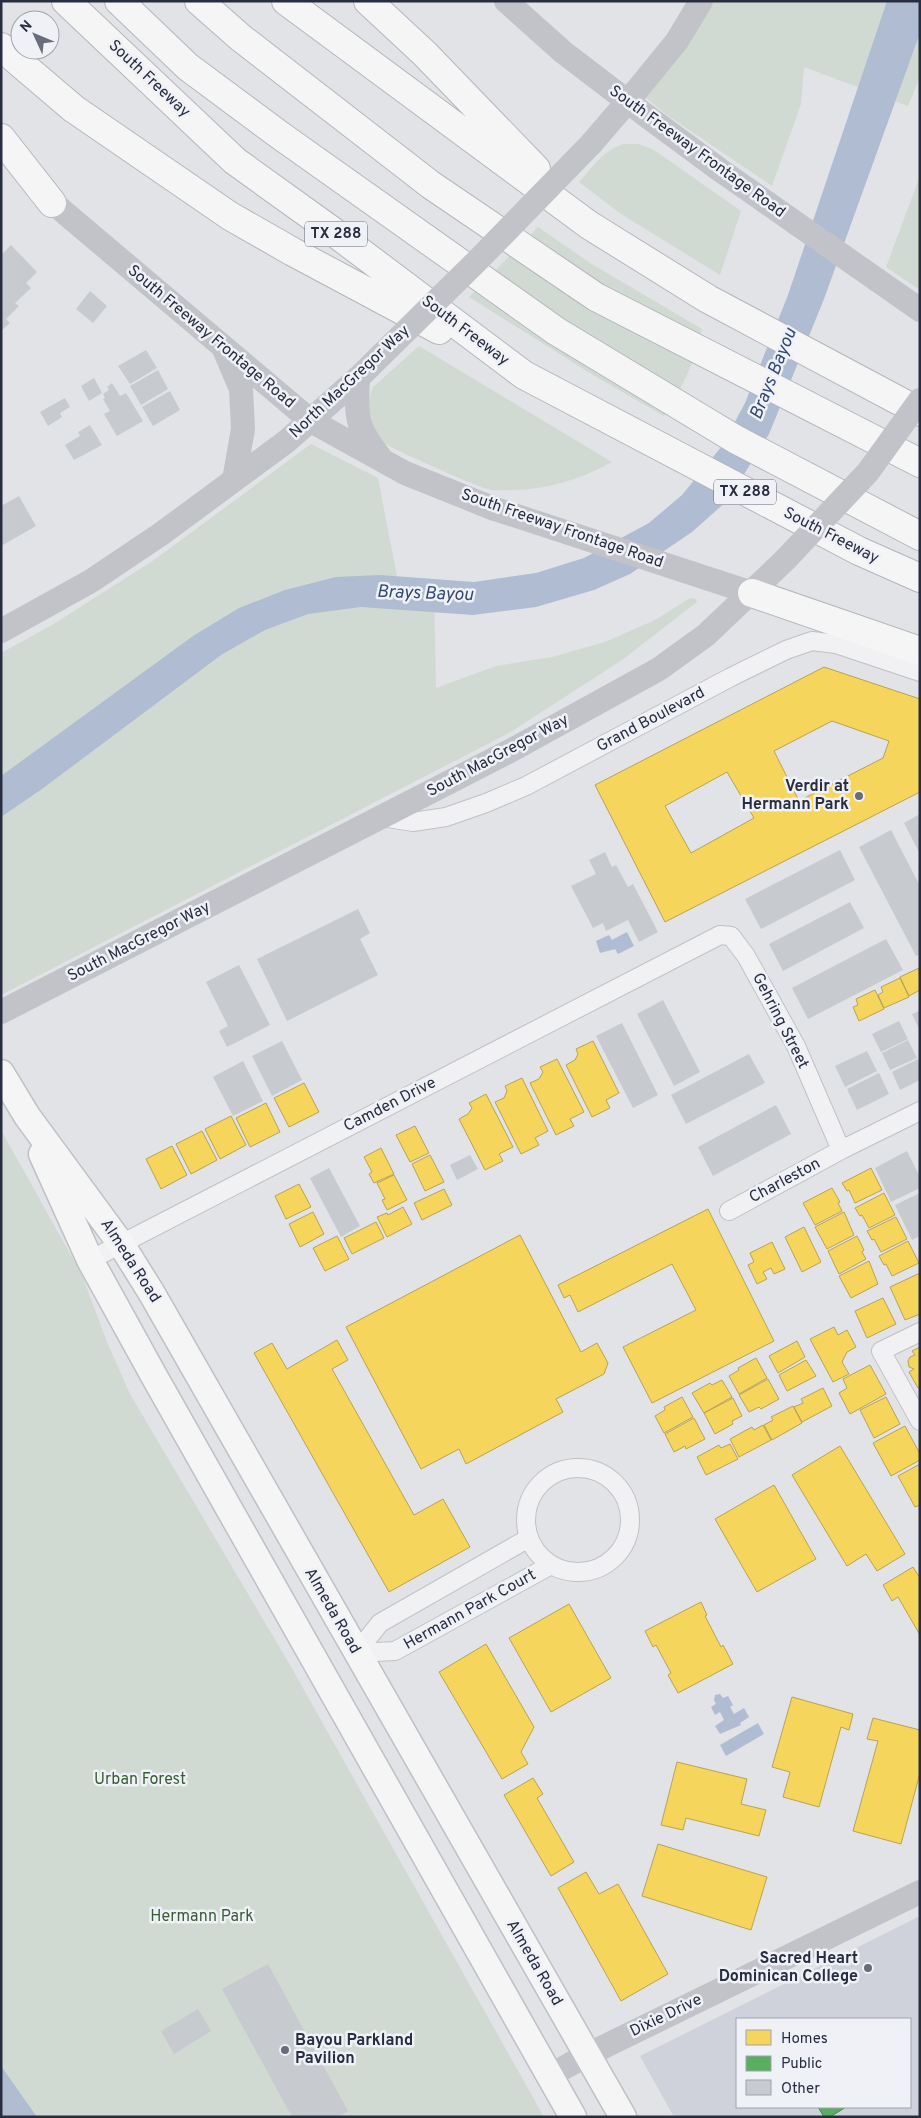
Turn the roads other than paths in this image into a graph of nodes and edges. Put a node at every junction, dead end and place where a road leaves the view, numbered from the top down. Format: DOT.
graph roads {
  1 [pos="66,1"];
  2 [pos="119,1"];
  3 [pos="199,1"];
  4 [pos="286,1"];
  5 [pos="368,1"];
  6 [pos="506,1"];
  7 [pos="701,1"];
  8 [pos="1,47"];
  9 [pos="628,101"];
  10 [pos="1,138"];
  11 [pos="1,159"];
  12 [pos="52,203"];
  13 [pos="589,225"];
  14 [pos="920,310"];
  15 [pos="222,345"];
  16 [pos="524,375"];
  17 [pos="358,378"];
  18 [pos="920,400"];
  19 [pos="920,412"];
  20 [pos="311,421"];
  21 [pos="384,461"];
  22 [pos="916,462"];
  23 [pos="234,480"];
  24 [pos="920,536"];
  25 [pos="920,578"];
  26 [pos="752,594"];
  27 [pos="1,631"];
  28 [pos="920,651"];
  29 [pos="920,672"];
  30 [pos="382,817"];
  31 [pos="691,950"];
  32 [pos="1,1012"];
  33 [pos="1,1073"];
  34 [pos="920,1111"];
  35 [pos="27,1116"];
  36 [pos="841,1150"];
  37 [pos="729,1211"];
  38 [pos="121,1244"];
  39 [pos="90,1260"];
  40 [pos="920,1332"];
  41 [pos="920,1421"];
  42 [pos="529,1538"];
  43 [pos="551,1565"];
  44 [pos="356,1653"];
  45 [pos="321,1673"];
  46 [pos="920,1892"];
  47 [pos="587,2054"];
  48 [pos="549,2076"];
  49 [pos="573,2117"];
  50 [pos="623,2117"];
  1 -- 16 [label="highway, South Freeway / TX 288"];
  2 -- 24 [label="highway"];
  3 -- 22 [label="highway"];
  4 -- 13 [label="highway"];
  5 -- 13 [label="highway"];
  6 -- 9 [label="main road, South Freeway Frontage Road"];
  7 -- 9 [label="main road, North MacGregor Way"];
  8 -- 16 [label="highway"];
  9 -- 14 [label="main road, South Freeway Frontage Road"];
  9 -- 17 [label="main road, North MacGregor Way, bridge"];
  10 -- 12 [label="highway"];
  11 -- 12 [label="main road, South Freeway Frontage Road"];
  12 -- 15 [label="main road, South Freeway Frontage Road"];
  13 -- 19 [label="highway"];
  15 -- 20 [label="main road, South Freeway Frontage Road"];
  15 -- 23 [label="main road"];
  16 -- 25 [label="highway, South Freeway / TX 288"];
  17 -- 20 [label="main road, North MacGregor Way"];
  17 -- 21 [label="main road"];
  18 -- 26 [label="main road, South MacGregor Way, bridge"];
  20 -- 21 [label="main road, South Freeway Frontage Road"];
  20 -- 23 [label="main road, North MacGregor Way"];
  21 -- 26 [label="main road, South Freeway Frontage Road"];
  23 -- 27 [label="main road, North MacGregor Way"];
  26 -- 28 [label="highway"];
  26 -- 30 [label="main road, South MacGregor Way"];
  29 -- 30 [label="street, Grand Boulevard"];
  30 -- 32 [label="main road, South MacGregor Way"];
  31 -- 36 [label="street, Gehring Street"];
  31 -- 38 [label="street, Camden Drive"];
  33 -- 35 [label="main road, Almeda Road"];
  34 -- 36 [label="street, Charleston"];
  35 -- 38 [label="main road, Almeda Road"];
  35 -- 39 [label="main road, Almeda Road"];
  36 -- 37 [label="street, Charleston"];
  38 -- 39 [label="street, Camden Drive"];
  38 -- 44 [label="main road, Almeda Road"];
  39 -- 45 [label="main road, Almeda Road"];
  40 -- 41 [label="street"];
  42 -- 43 [label="street, Hermann Park Court"];
  42 -- 43 [label="street, Hermann Park Court"];
  42 -- 44 [label="street, Hermann Park Court"];
  43 -- 44 [label="street, Hermann Park Court"];
  44 -- 45 [label="main road"];
  44 -- 47 [label="main road, Almeda Road"];
  45 -- 48 [label="main road, Almeda Road"];
  46 -- 47 [label="main road, Dixie Drive"];
  47 -- 48 [label="main road, Dixie Drive"];
  47 -- 50 [label="main road, Almeda Road"];
  48 -- 49 [label="main road, Almeda Road"];
}
